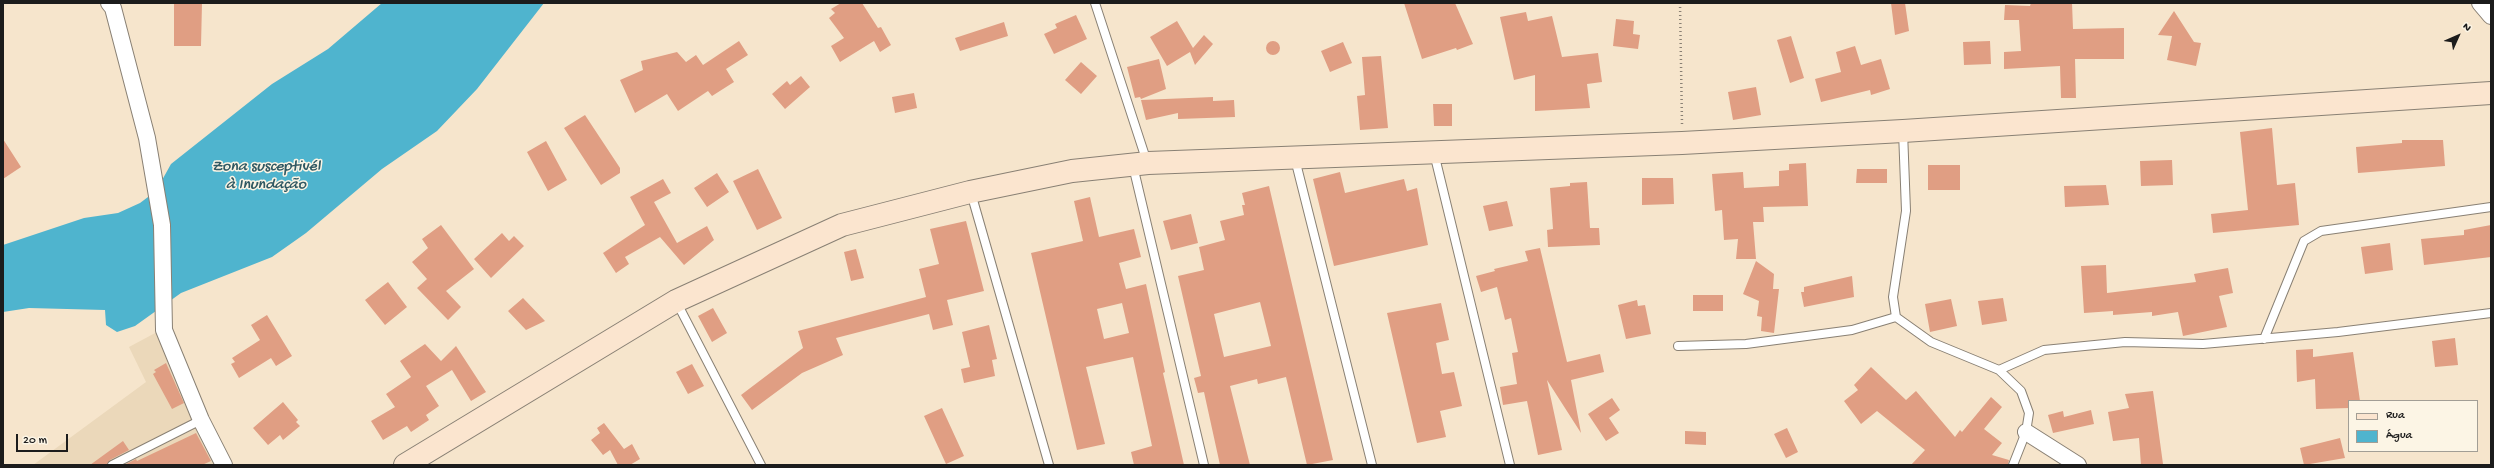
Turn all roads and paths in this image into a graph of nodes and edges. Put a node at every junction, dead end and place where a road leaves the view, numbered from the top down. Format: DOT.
graph roads {
  1 [pos="109,3"];
  2 [pos="1096,3"];
  3 [pos="1680,3"];
  4 [pos="2480,3"];
  5 [pos="2491,16"];
  6 [pos="2491,93"];
  7 [pos="1903,131"];
  8 [pos="1682,143"];
  9 [pos="1434,152"];
  10 [pos="1294,157"];
  11 [pos="1140,164"];
  12 [pos="970,192"];
  13 [pos="2491,208"];
  14 [pos="676,301"];
  15 [pos="2491,313"];
  16 [pos="1896,318"];
  17 [pos="2264,339"];
  18 [pos="1678,346"];
  19 [pos="1999,370"];
  20 [pos="201,420"];
  21 [pos="2026,432"];
  22 [pos="112,465"];
  23 [pos="224,465"];
  24 [pos="405,465"];
  25 [pos="760,465"];
  26 [pos="1049,465"];
  27 [pos="1204,465"];
  28 [pos="1372,465"];
  29 [pos="1510,465"];
  30 [pos="2013,465"];
  31 [pos="2078,465"];
  1 -- 20 [label="street"];
  2 -- 11 [label="lane"];
  3 -- 8 [label="path"];
  4 -- 5 [label="street"];
  6 -- 7 [label="main road"];
  7 -- 8 [label="main road"];
  7 -- 16 [label="lane"];
  8 -- 9 [label="main road"];
  9 -- 10 [label="main road"];
  9 -- 29 [label="lane"];
  10 -- 11 [label="main road"];
  10 -- 28 [label="lane"];
  11 -- 12 [label="main road"];
  11 -- 27 [label="lane"];
  12 -- 14 [label="main road"];
  12 -- 26 [label="lane"];
  13 -- 17 [label="lane"];
  14 -- 24 [label="main road"];
  14 -- 25 [label="lane"];
  15 -- 17 [label="lane"];
  16 -- 18 [label="lane"];
  16 -- 19 [label="lane"];
  17 -- 19 [label="lane"];
  19 -- 21 [label="lane"];
  20 -- 22 [label="lane"];
  20 -- 23 [label="street"];
  21 -- 30 [label="lane"];
  21 -- 31 [label="street"];
}
